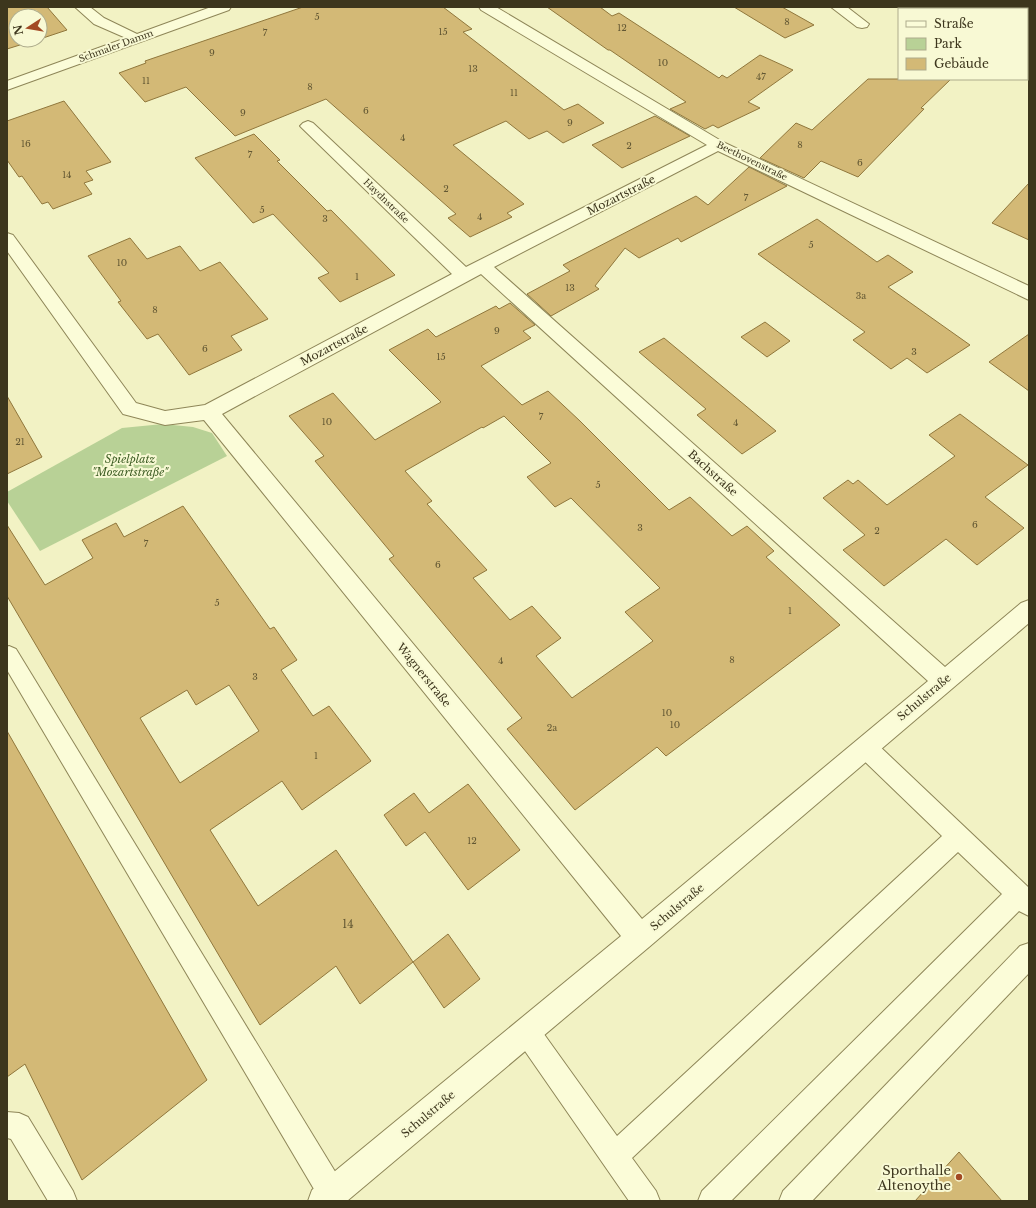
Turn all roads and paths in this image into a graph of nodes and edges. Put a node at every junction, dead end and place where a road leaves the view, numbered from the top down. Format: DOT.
graph roads {
  1 [pos="82,7"];
  2 [pos="224,7"];
  3 [pos="486,7"];
  4 [pos="838,7"];
  5 [pos="862,24"];
  6 [pos="135,40"];
  7 [pos="7,86"];
  8 [pos="308,126"];
  9 [pos="718,145"];
  10 [pos="7,239"];
  11 [pos="483,266"];
  12 [pos="464,275"];
  13 [pos="1029,294"];
  14 [pos="208,412"];
  15 [pos="1029,610"];
  16 [pos="7,656"];
  17 [pos="944,680"];
  18 [pos="866,748"];
  19 [pos="958,836"];
  20 [pos="1024,899"];
  21 [pos="640,938"];
  22 [pos="1029,955"];
  23 [pos="527,1032"];
  24 [pos="7,1125"];
  25 [pos="615,1156"];
  26 [pos="327,1197"];
  27 [pos="63,1201"];
  28 [pos="646,1201"];
  29 [pos="712,1201"];
  30 [pos="793,1201"];
  1 -- 6 [label="street"];
  2 -- 6 [label="street, Schmaler Damm"];
  3 -- 9 [label="street, Beethovenstraße"];
  4 -- 5 [label="street"];
  6 -- 7 [label="street, Schmaler Damm"];
  8 -- 12 [label="street, Haydnstraße"];
  9 -- 11 [label="street, Mozartstraße"];
  9 -- 13 [label="street, Beethovenstraße"];
  10 -- 14 [label="street, Mozartstraße"];
  11 -- 12 [label="street, Mozartstraße"];
  11 -- 17 [label="street, Bachstraße"];
  12 -- 14 [label="street, Mozartstraße"];
  14 -- 21 [label="street, Wagnerstraße"];
  15 -- 17 [label="street, Schulstraße"];
  16 -- 26 [label="lane"];
  17 -- 18 [label="street, Schulstraße"];
  18 -- 19 [label="lane"];
  18 -- 21 [label="street, Schulstraße"];
  19 -- 20 [label="lane"];
  19 -- 25 [label="lane"];
  20 -- 29 [label="lane"];
  21 -- 23 [label="street, Schulstraße"];
  22 -- 30 [label="lane"];
  23 -- 25 [label="lane"];
  23 -- 26 [label="street, Schulstraße"];
  24 -- 27 [label="lane"];
  25 -- 28 [label="lane"];
}
